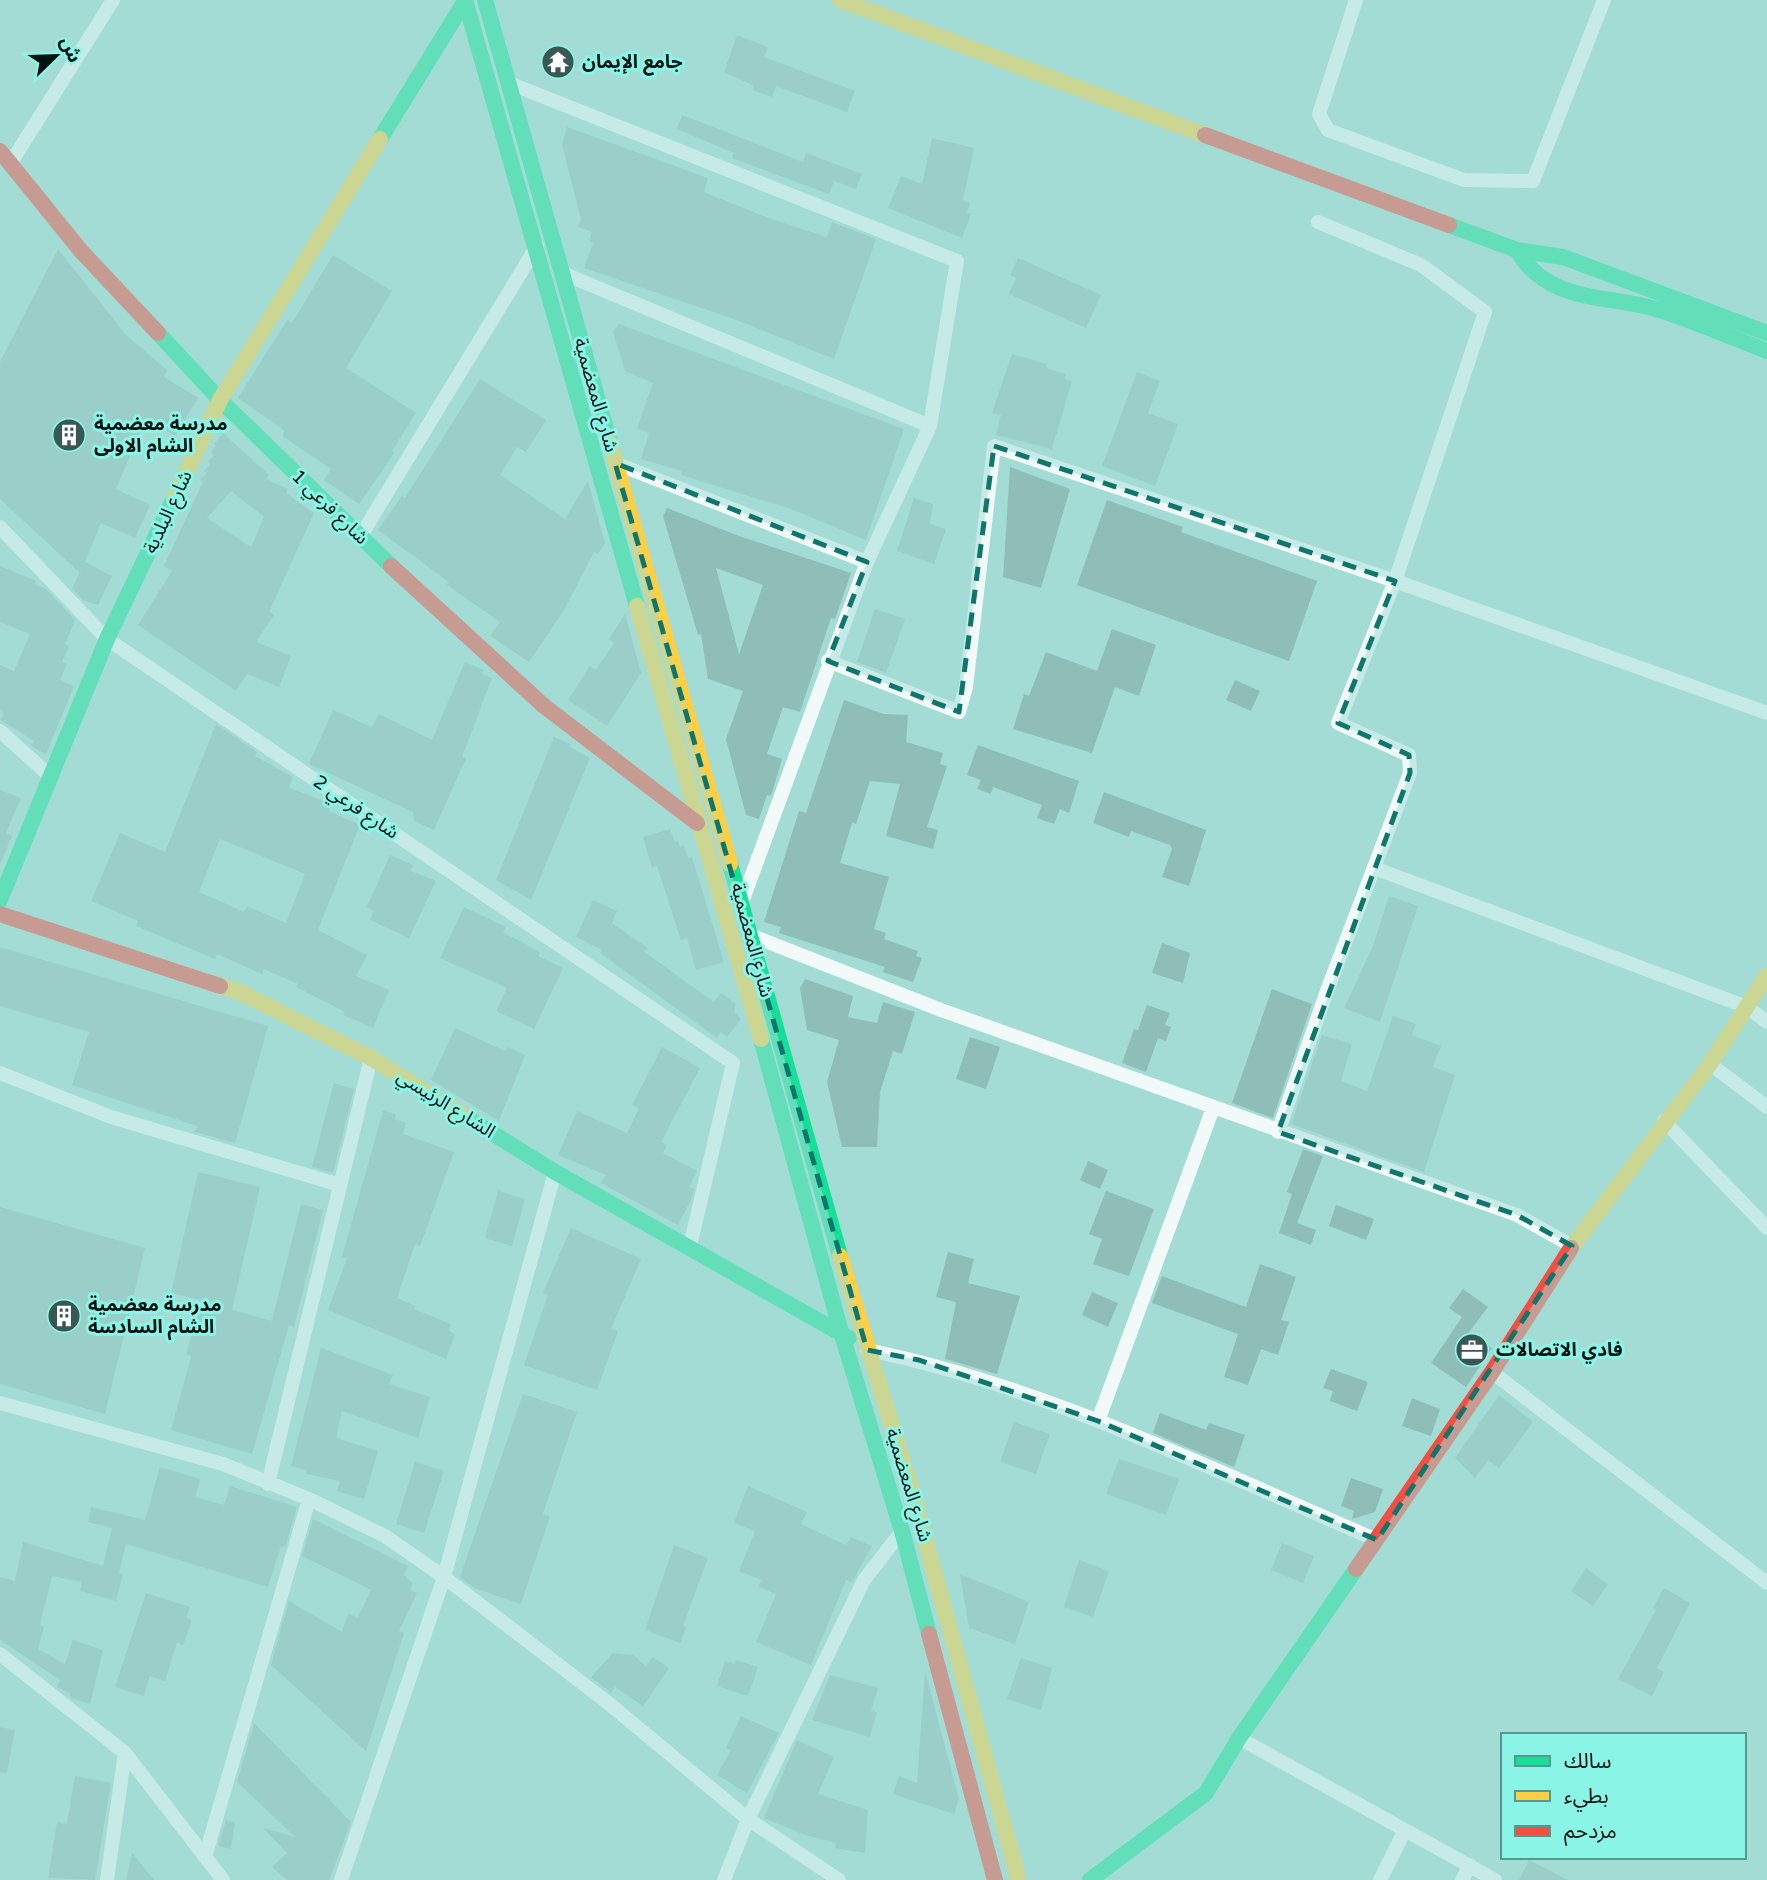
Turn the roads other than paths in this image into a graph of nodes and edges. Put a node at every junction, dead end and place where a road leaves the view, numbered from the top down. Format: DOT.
graph roads {
  1 [pos="113,0"];
  2 [pos="485,0"];
  3 [pos="840,0"];
  4 [pos="1356,0"];
  5 [pos="1604,0"];
  6 [pos="465,1"];
  7 [pos="509,83"];
  8 [pos="5,157"];
  9 [pos="1318,222"];
  10 [pos="537,246"];
  11 [pos="1517,250"];
  12 [pos="562,273"];
  13 [pos="1767,333"];
  14 [pos="1767,351"];
  15 [pos="220,400"];
  16 [pos="930,426"];
  17 [pos="615,463"];
  18 [pos="0,527"];
  19 [pos="360,537"];
  20 [pos="867,562"];
  21 [pos="1395,581"];
  22 [pos="107,639"];
  23 [pos="828,661"];
  24 [pos="1767,713"];
  25 [pos="0,732"];
  26 [pos="51,777"];
  27 [pos="697,823"];
  28 [pos="1374,868"];
  29 [pos="0,900"];
  30 [pos="742,902"];
  31 [pos="0,914"];
  32 [pos="750,935"];
  33 [pos="1767,975"];
  34 [pos="1747,1007"];
  35 [pos="1767,1022"];
  36 [pos="371,1058"];
  37 [pos="1710,1064"];
  38 [pos="0,1073"];
  39 [pos="1767,1107"];
  40 [pos="1213,1108"];
  41 [pos="1664,1121"];
  42 [pos="1278,1132"];
  43 [pos="555,1172"];
  44 [pos="340,1185"];
  45 [pos="1767,1228"];
  46 [pos="690,1246"];
  47 [pos="1572,1246"];
  48 [pos="841,1332"];
  49 [pos="867,1350"];
  50 [pos="1492,1372"];
  51 [pos="0,1403"];
  52 [pos="1098,1421"];
  53 [pos="268,1484"];
  54 [pos="911,1489"];
  55 [pos="890,1495"];
  56 [pos="309,1499"];
  57 [pos="902,1531"];
  58 [pos="1377,1540"];
  59 [pos="444,1577"];
  60 [pos="1767,1583"];
  61 [pos="0,1654"];
  62 [pos="1239,1738"];
  63 [pos="125,1753"];
  64 [pos="748,1819"];
  65 [pos="1405,1830"];
  66 [pos="205,1857"];
  67 [pos="1470,1865"];
  68 [pos="107,1880"];
  69 [pos="223,1880"];
  70 [pos="341,1880"];
  71 [pos="724,1880"];
  72 [pos="839,1880"];
  73 [pos="995,1880"];
  74 [pos="1019,1880"];
  75 [pos="1090,1880"];
  76 [pos="1380,1880"];
  77 [pos="1462,1880"];
  78 [pos="1495,1880"];
  1 -- 8 [label="street"];
  2 -- 7 [label="main road, شارع المعضمية"];
  3 -- 11 [label="main road"];
  4 -- 5 [label="street"];
  6 -- 10 [label="main road, شارع المعضمية"];
  6 -- 15 [label="main road, شارع البلدية"];
  7 -- 12 [label="main road, شارع المعضمية"];
  7 -- 16 [label="street"];
  8 -- 15 [label="main road, شارع فرعي 1"];
  9 -- 21 [label="street"];
  10 -- 19 [label="street"];
  10 -- 27 [label="main road, شارع المعضمية"];
  11 -- 13 [label="main road"];
  11 -- 14 [label="main road"];
  12 -- 16 [label="street"];
  12 -- 17 [label="main road, شارع المعضمية"];
  15 -- 19 [label="main road, شارع فرعي 1"];
  15 -- 22 [label="main road, شارع البلدية"];
  16 -- 20 [label="street"];
  17 -- 20 [label="street"];
  17 -- 30 [label="main road, شارع المعضمية"];
  18 -- 22 [label="street, شارع فرعي 2"];
  19 -- 27 [label="main road, شارع فرعي 1"];
  20 -- 23 [label="street"];
  21 -- 23 [label="street"];
  21 -- 24 [label="street"];
  21 -- 28 [label="street"];
  22 -- 26 [label="main road, شارع البلدية"];
  22 -- 46 [label="street, شارع فرعي 2"];
  23 -- 30 [label="street"];
  25 -- 26 [label="street"];
  26 -- 29 [label="main road, شارع البلدية"];
  27 -- 48 [label="main road, شارع المعضمية"];
  28 -- 34 [label="street"];
  28 -- 42 [label="street"];
  30 -- 32 [label="main road, شارع المعضمية"];
  31 -- 36 [label="main road, الشارع الرئيسي"];
  32 -- 40 [label="street"];
  32 -- 49 [label="main road, شارع المعضمية"];
  33 -- 34 [label="main road"];
  34 -- 35 [label="street"];
  34 -- 37 [label="main road"];
  36 -- 43 [label="main road, الشارع الرئيسي"];
  36 -- 44 [label="street"];
  37 -- 39 [label="street"];
  37 -- 41 [label="main road"];
  38 -- 44 [label="street"];
  40 -- 42 [label="street"];
  40 -- 52 [label="street"];
  41 -- 45 [label="street"];
  41 -- 47 [label="main road"];
  42 -- 47 [label="street"];
  43 -- 46 [label="main road, الشارع الرئيسي"];
  43 -- 59 [label="street"];
  44 -- 53 [label="street"];
  46 -- 48 [label="main road, الشارع الرئيسي"];
  47 -- 50 [label="main road"];
  48 -- 49 [label="main road, الشارع الرئيسي"];
  48 -- 55 [label="main road, شارع المعضمية"];
  49 -- 52 [label="street"];
  49 -- 54 [label="main road, شارع المعضمية"];
  50 -- 58 [label="main road"];
  50 -- 60 [label="street"];
  51 -- 53 [label="street"];
  52 -- 58 [label="street"];
  53 -- 56 [label="street"];
  54 -- 55 [label="main road"];
  54 -- 74 [label="main road, شارع المعضمية"];
  55 -- 57 [label="main road, شارع المعضمية"];
  56 -- 59 [label="street"];
  56 -- 66 [label="street"];
  57 -- 64 [label="street"];
  57 -- 73 [label="main road, شارع المعضمية"];
  58 -- 62 [label="main road"];
  59 -- 64 [label="street"];
  59 -- 70 [label="street"];
  61 -- 63 [label="street"];
  62 -- 65 [label="street"];
  62 -- 75 [label="main road"];
  63 -- 66 [label="street"];
  63 -- 68 [label="street"];
  64 -- 71 [label="street"];
  64 -- 72 [label="street"];
  65 -- 67 [label="street"];
  65 -- 76 [label="street"];
  66 -- 69 [label="street"];
  67 -- 77 [label="street"];
  67 -- 78 [label="street"];
}
